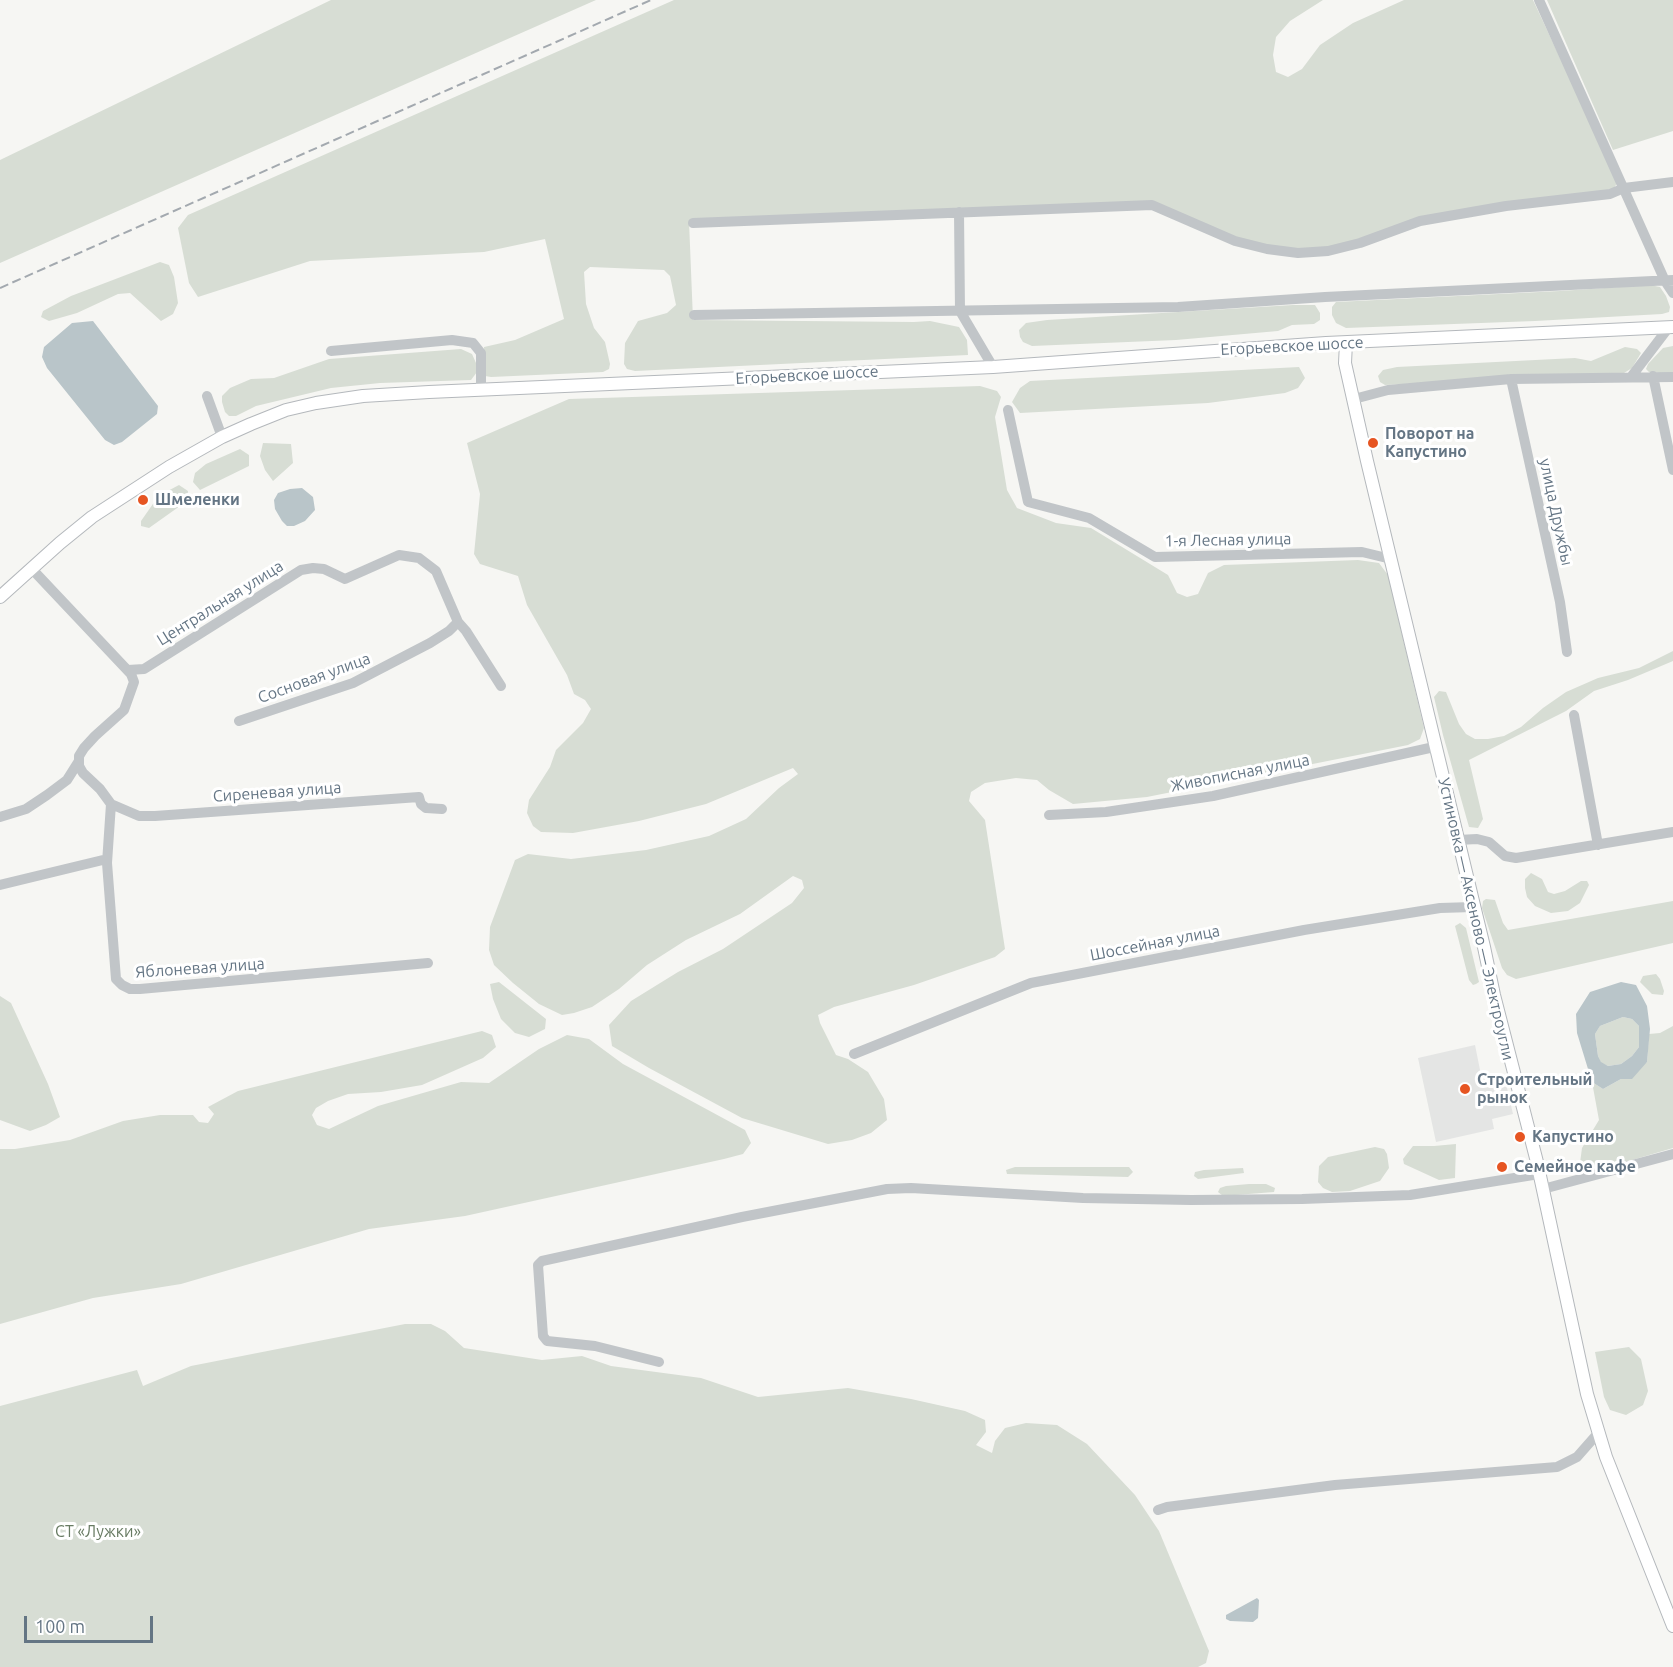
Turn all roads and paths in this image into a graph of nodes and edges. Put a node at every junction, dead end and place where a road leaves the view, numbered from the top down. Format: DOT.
graph roads {
  1 [pos="1539,0"];
  2 [pos="1673,182"];
  3 [pos="1624,188"];
  4 [pos="959,212"];
  5 [pos="693,223"];
  6 [pos="1669,280"];
  7 [pos="1673,293"];
  8 [pos="960,311"];
  9 [pos="694,315"];
  10 [pos="1671,327"];
  11 [pos="1346,343"];
  12 [pos="330,351"];
  13 [pos="993,367"];
  14 [pos="1631,376"];
  15 [pos="1653,376"];
  16 [pos="1673,377"];
  17 [pos="1511,379"];
  18 [pos="481,390"];
  19 [pos="207,396"];
  20 [pos="1354,399"];
  21 [pos="1008,410"];
  22 [pos="222,437"];
  23 [pos="1673,470"];
  24 [pos="1391,559"];
  25 [pos="31,568"];
  26 [pos="0,597"];
  27 [pos="458,622"];
  28 [pos="1567,652"];
  29 [pos="128,670"];
  30 [pos="501,686"];
  31 [pos="1574,716"];
  32 [pos="239,721"];
  33 [pos="1434,747"];
  34 [pos="79,761"];
  35 [pos="111,804"];
  36 [pos="442,809"];
  37 [pos="1049,816"];
  38 [pos="0,817"];
  39 [pos="1673,832"];
  40 [pos="1458,840"];
  41 [pos="1598,845"];
  42 [pos="107,859"];
  43 [pos="0,885"];
  44 [pos="1473,906"];
  45 [pos="428,963"];
  46 [pos="855,1054"];
  47 [pos="1673,1154"];
  48 [pos="1539,1174"];
  49 [pos="1543,1189"];
  50 [pos="659,1362"];
  51 [pos="1599,1432"];
  52 [pos="1158,1510"];
  53 [pos="1673,1626"];
  1 -- 3 [label="street"];
  2 -- 3 [label="street"];
  3 -- 4 [label="street"];
  3 -- 6 [label="street"];
  4 -- 5 [label="street"];
  4 -- 8 [label="street"];
  6 -- 7 [label="street"];
  6 -- 8 [label="street"];
  8 -- 9 [label="street"];
  8 -- 13 [label="street"];
  10 -- 11 [label="main road, Егорьевское шоссе"];
  10 -- 14 [label="street"];
  11 -- 13 [label="main road, Егорьевское шоссе"];
  11 -- 20 [label="main road, Устиновка — Аксеново — Электроугли"];
  12 -- 18 [label="street"];
  13 -- 18 [label="main road, Егорьевское шоссе"];
  14 -- 15 [label="street"];
  14 -- 17 [label="street"];
  15 -- 16 [label="street"];
  15 -- 23 [label="street"];
  17 -- 20 [label="street"];
  17 -- 28 [label="street, улица Дружбы"];
  18 -- 22 [label="main road, Егорьевское шоссе"];
  19 -- 22 [label="street"];
  20 -- 24 [label="main road, Устиновка — Аксеново — Электроугли"];
  21 -- 24 [label="street, 1-я Лесная улица"];
  22 -- 25 [label="main road, Егорьевское шоссе"];
  24 -- 33 [label="main road, Устиновка — Аксеново — Электроугли"];
  25 -- 26 [label="main road, Егорьевское шоссе"];
  25 -- 29 [label="street"];
  27 -- 29 [label="street, Центральная улица"];
  27 -- 30 [label="street, Центральная улица"];
  27 -- 32 [label="street, Сосновая улица"];
  29 -- 34 [label="street"];
  31 -- 41 [label="street"];
  33 -- 37 [label="street, Живописная улица"];
  33 -- 40 [label="main road, Устиновка — Аксеново — Электроугли"];
  34 -- 35 [label="street"];
  34 -- 38 [label="street"];
  35 -- 36 [label="street, Сиреневая улица"];
  35 -- 42 [label="street, Яблоневая улица"];
  39 -- 41 [label="street"];
  40 -- 41 [label="street"];
  40 -- 44 [label="main road, Устиновка — Аксеново — Электроугли"];
  42 -- 43 [label="street"];
  42 -- 45 [label="street, Яблоневая улица"];
  44 -- 46 [label="street, Шоссейная улица"];
  44 -- 48 [label="main road, Устиновка — Аксеново — Электроугли"];
  47 -- 49 [label="street"];
  48 -- 49 [label="main road, Устиновка — Аксеново — Электроугли"];
  48 -- 50 [label="street"];
  49 -- 51 [label="main road, Устиновка — Аксеново — Электроугли"];
  51 -- 52 [label="street"];
  51 -- 53 [label="main road, Устиновка — Аксеново — Электроугли"];
}
